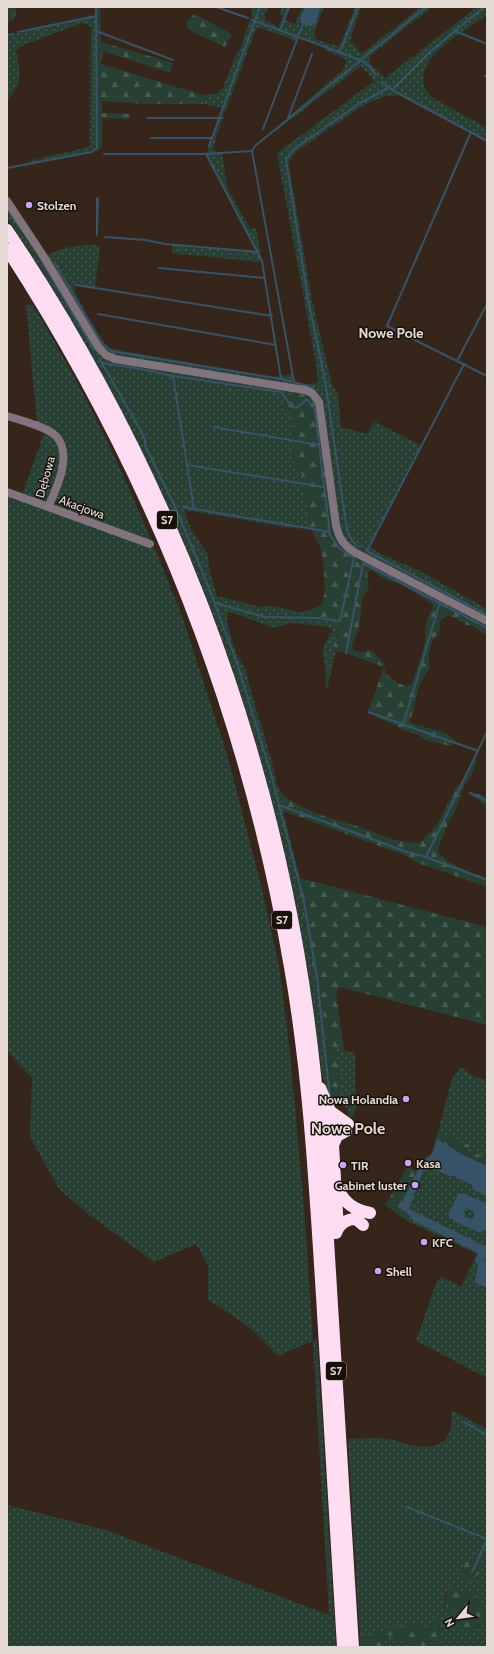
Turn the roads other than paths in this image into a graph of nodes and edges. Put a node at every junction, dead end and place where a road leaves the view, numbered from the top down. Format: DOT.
graph roads {
  1 [pos="7,201"];
  2 [pos="7,230"];
  3 [pos="7,250"];
  4 [pos="7,416"];
  5 [pos="7,492"];
  6 [pos="48,507"];
  7 [pos="150,544"];
  8 [pos="487,621"];
  9 [pos="314,1068"];
  10 [pos="330,1111"];
  11 [pos="333,1145"];
  12 [pos="336,1182"];
  13 [pos="370,1213"];
  14 [pos="363,1225"];
  15 [pos="338,1229"];
  16 [pos="329,1263"];
  17 [pos="343,1647"];
  18 [pos="353,1647"];
  1 -- 8 [label="street"];
  2 -- 9 [label="highway, S7"];
  3 -- 17 [label="highway, S7"];
  4 -- 6 [label="street, Dębowa"];
  5 -- 6 [label="street, Akacjowa"];
  6 -- 7 [label="street, Akacjowa"];
  9 -- 10 [label="highway"];
  9 -- 16 [label="highway, S7"];
  10 -- 11 [label="highway"];
  10 -- 11 [label="highway"];
  11 -- 12 [label="highway"];
  12 -- 13 [label="highway"];
  12 -- 15 [label="highway"];
  14 -- 15 [label="highway"];
  15 -- 16 [label="highway"];
  16 -- 18 [label="highway, S7"];
}
